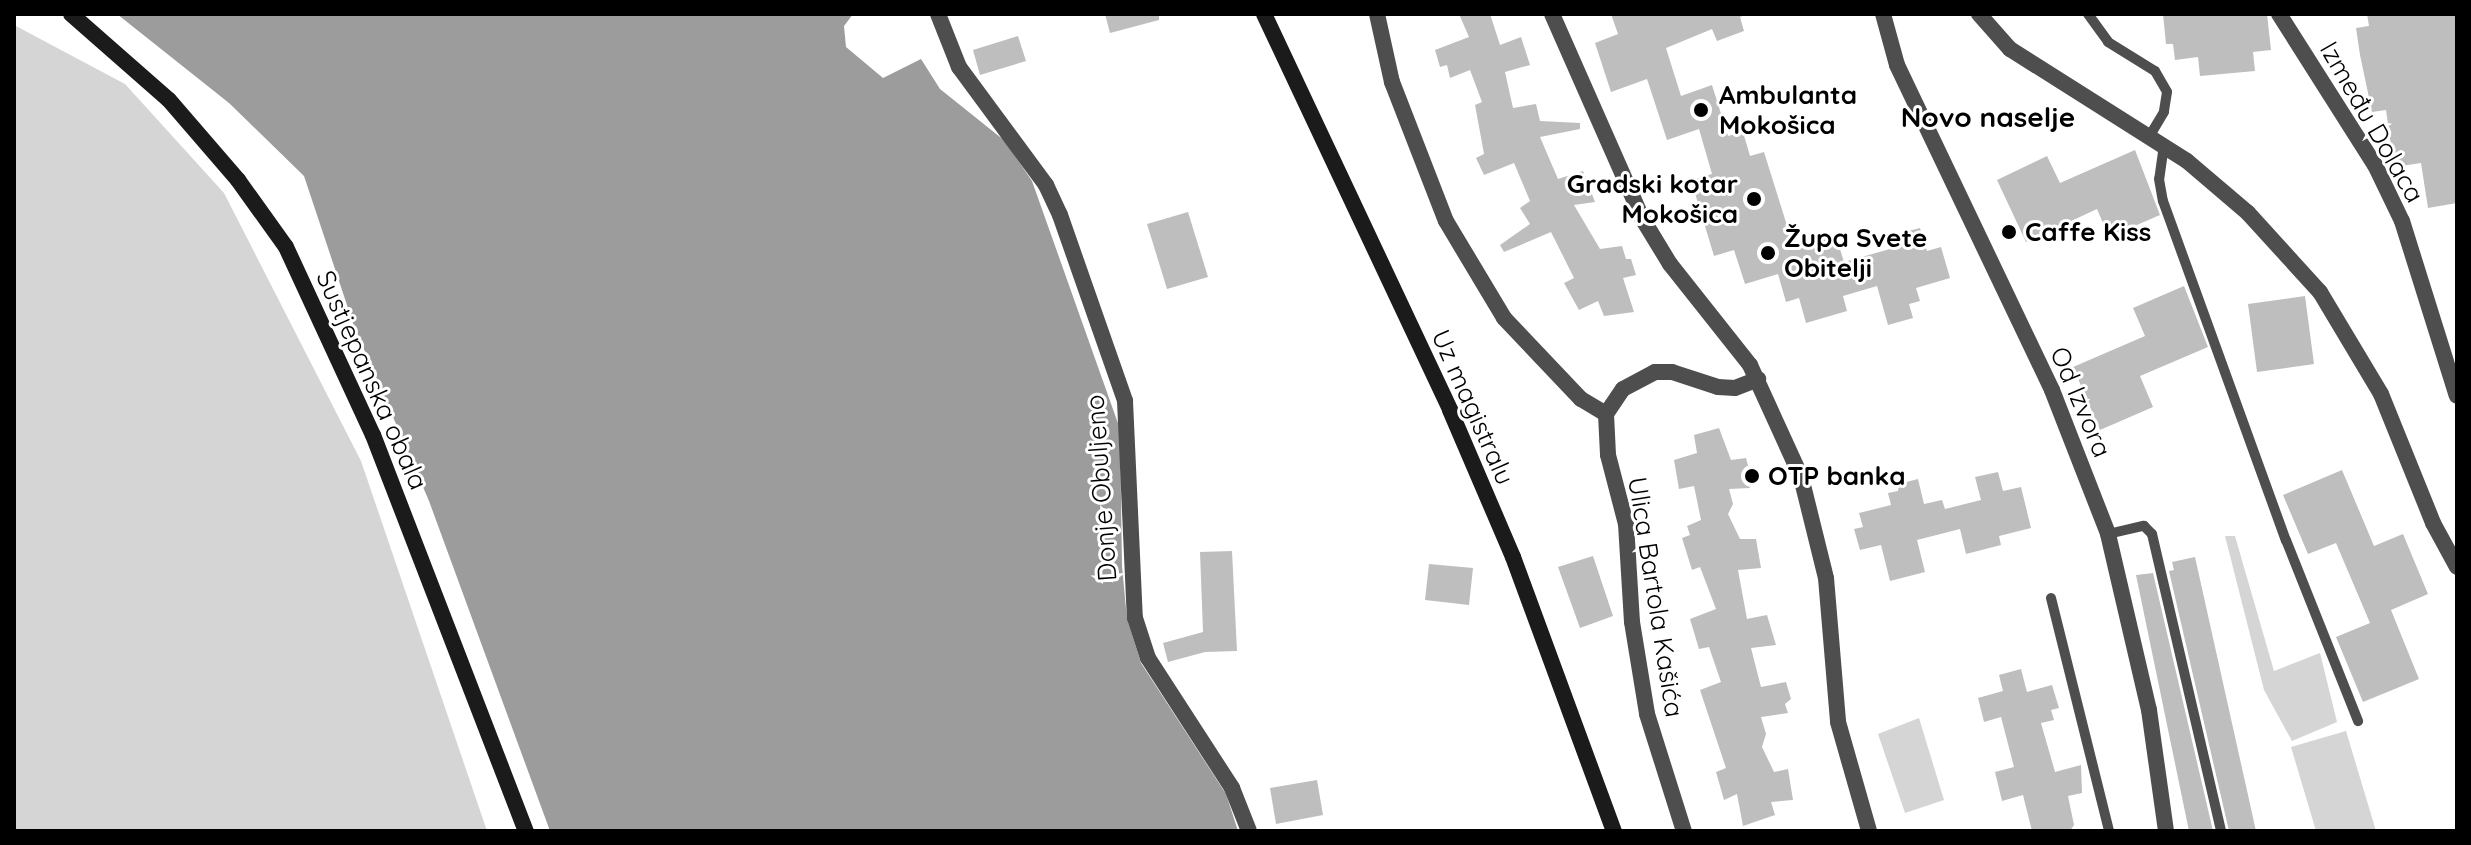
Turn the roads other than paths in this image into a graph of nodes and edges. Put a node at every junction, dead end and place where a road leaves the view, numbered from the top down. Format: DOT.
graph roads {
  1 [pos="71,14"];
  2 [pos="938,14"];
  3 [pos="1264,14"];
  4 [pos="1377,14"];
  5 [pos="1552,14"];
  6 [pos="1883,14"];
  7 [pos="1979,14"];
  8 [pos="2088,14"];
  9 [pos="2279,14"];
  10 [pos="2157,140"];
  11 [pos="1758,379"];
  12 [pos="2457,396"];
  13 [pos="1606,414"];
  14 [pos="2108,534"];
  15 [pos="2457,567"];
  16 [pos="2051,598"];
  17 [pos="2358,721"];
  18 [pos="526,831"];
  19 [pos="1249,831"];
  20 [pos="1614,831"];
  21 [pos="1684,831"];
  22 [pos="1869,831"];
  23 [pos="2109,831"];
  24 [pos="2166,831"];
  25 [pos="2221,831"];
  1 -- 18 [label="main road, Sustjepanska obala"];
  2 -- 19 [label="street, Donje Obuljeno"];
  3 -- 20 [label="main road, Uz magistralu"];
  4 -- 13 [label="street"];
  5 -- 11 [label="street"];
  6 -- 14 [label="street, Od Izvora"];
  7 -- 10 [label="street"];
  8 -- 10 [label="lane"];
  9 -- 12 [label="street, Između Dolaca"];
  10 -- 15 [label="street"];
  10 -- 17 [label="lane"];
  11 -- 13 [label="street"];
  11 -- 22 [label="street"];
  13 -- 21 [label="street, Ulica Bartola Kašića"];
  14 -- 24 [label="street, Od Izvora"];
  14 -- 25 [label="lane"];
  16 -- 23 [label="lane"];
}
